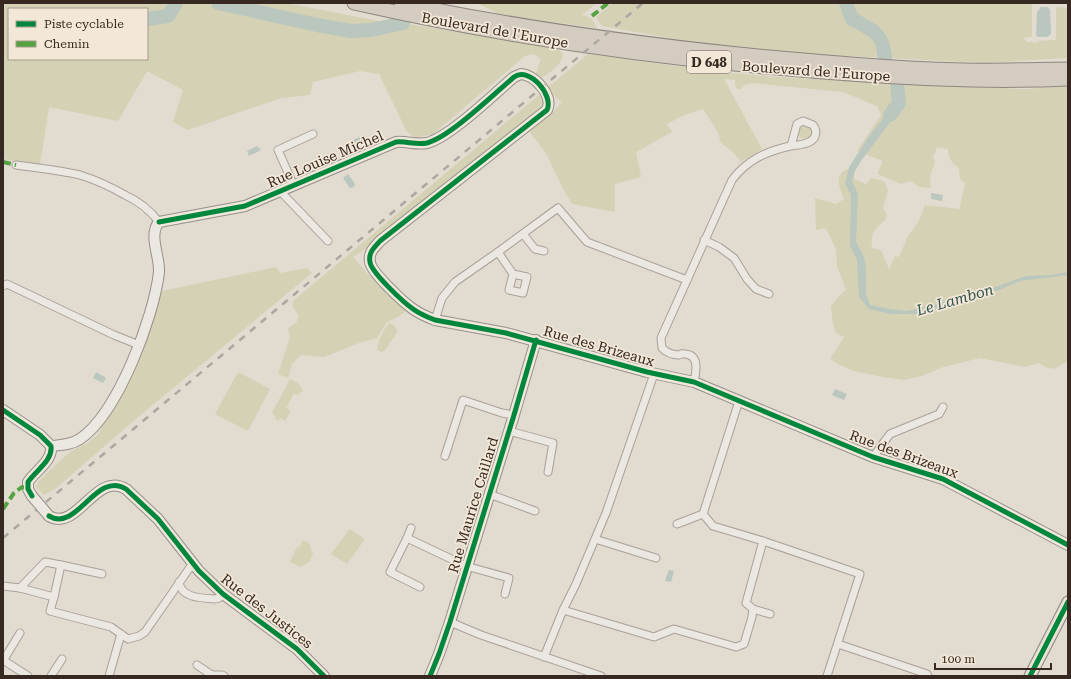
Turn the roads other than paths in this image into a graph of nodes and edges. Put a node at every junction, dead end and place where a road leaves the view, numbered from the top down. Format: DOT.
graph roads {
  1 [pos="354,3"];
  2 [pos="401,3"];
  3 [pos="1068,68"];
  4 [pos="1068,79"];
  5 [pos="545,92"];
  6 [pos="313,134"];
  7 [pos="791,146"];
  8 [pos="16,165"];
  9 [pos="294,186"];
  10 [pos="281,192"];
  11 [pos="159,222"];
  12 [pos="523,234"];
  13 [pos="704,240"];
  14 [pos="328,241"];
  15 [pos="544,251"];
  16 [pos="498,252"];
  17 [pos="513,274"];
  18 [pos="686,280"];
  19 [pos="3,286"];
  20 [pos="768,294"];
  21 [pos="435,320"];
  22 [pos="536,340"];
  23 [pos="139,345"];
  24 [pos="654,374"];
  25 [pos="694,382"];
  26 [pos="739,401"];
  27 [pos="943,407"];
  28 [pos="3,410"];
  29 [pos="514,414"];
  30 [pos="509,431"];
  31 [pos="51,446"];
  32 [pos="445,456"];
  33 [pos="873,457"];
  34 [pos="548,472"];
  35 [pos="489,494"];
  36 [pos="535,511"];
  37 [pos="703,514"];
  38 [pos="678,524"];
  39 [pos="411,528"];
  40 [pos="407,538"];
  41 [pos="595,539"];
  42 [pos="763,541"];
  43 [pos="1068,545"];
  44 [pos="656,558"];
  45 [pos="193,563"];
  46 [pos="61,565"];
  47 [pos="466,566"];
  48 [pos="102,574"];
  49 [pos="179,582"];
  50 [pos="6,586"];
  51 [pos="420,587"];
  52 [pos="20,588"];
  53 [pos="223,594"];
  54 [pos="505,594"];
  55 [pos="54,597"];
  56 [pos="1068,602"];
  57 [pos="753,609"];
  58 [pos="563,610"];
  59 [pos="770,614"];
  60 [pos="450,622"];
  61 [pos="20,633"];
  62 [pos="121,634"];
  63 [pos="838,644"];
  64 [pos="544,657"];
  65 [pos="62,659"];
  66 [pos="3,660"];
  67 [pos="197,665"];
  68 [pos="28,676"];
  69 [pos="51,676"];
  70 [pos="109,676"];
  71 [pos="212,676"];
  72 [pos="224,676"];
  73 [pos="324,676"];
  74 [pos="430,676"];
  75 [pos="601,676"];
  76 [pos="827,676"];
  77 [pos="928,676"];
  78 [pos="1030,676"];
  1 -- 4 [label="highway, Boulevard de l'Europe / D 648"];
  2 -- 3 [label="highway, Boulevard de l'Europe / D 648"];
  5 -- 9 [label="street, Rue Louise Michel"];
  5 -- 21 [label="street, Rue des Brizeaux"];
  6 -- 9 [label="street"];
  7 -- 13 [label="street"];
  8 -- 11 [label="street"];
  9 -- 10 [label="street, Rue Louise Michel"];
  10 -- 11 [label="street, Rue Louise Michel"];
  10 -- 14 [label="street, Rue Louise Michel"];
  11 -- 23 [label="street"];
  12 -- 15 [label="street"];
  12 -- 16 [label="street"];
  12 -- 18 [label="street"];
  13 -- 18 [label="street"];
  13 -- 20 [label="street"];
  16 -- 17 [label="street"];
  16 -- 21 [label="street"];
  18 -- 25 [label="street"];
  19 -- 23 [label="street"];
  21 -- 22 [label="street, Rue des Brizeaux"];
  22 -- 24 [label="street, Rue des Brizeaux"];
  22 -- 29 [label="street, Rue Maurice Caillard"];
  23 -- 31 [label="street"];
  24 -- 25 [label="street, Rue des Brizeaux"];
  24 -- 41 [label="street"];
  25 -- 26 [label="street, Rue des Brizeaux"];
  26 -- 33 [label="street, Rue des Brizeaux"];
  26 -- 37 [label="street"];
  27 -- 33 [label="street, Rue des Brizeaux"];
  28 -- 31 [label="street"];
  29 -- 30 [label="street, Rue Maurice Caillard"];
  29 -- 32 [label="street"];
  30 -- 34 [label="street, Rue Maurice Caillard"];
  30 -- 35 [label="street, Rue Maurice Caillard"];
  31 -- 45 [label="street, Rue des Justices, bridge"];
  33 -- 43 [label="street, Rue des Brizeaux"];
  35 -- 36 [label="street, Rue Maurice Caillard"];
  35 -- 47 [label="street, Rue Maurice Caillard"];
  37 -- 38 [label="street"];
  37 -- 42 [label="street"];
  39 -- 40 [label="street"];
  40 -- 47 [label="street, Rue Maurice Caillard"];
  40 -- 51 [label="street"];
  41 -- 44 [label="street"];
  41 -- 58 [label="street"];
  42 -- 57 [label="street"];
  42 -- 63 [label="street"];
  45 -- 49 [label="street"];
  45 -- 53 [label="street, Rue des Justices"];
  46 -- 48 [label="street"];
  46 -- 52 [label="street"];
  46 -- 55 [label="street"];
  47 -- 54 [label="street, Rue Maurice Caillard"];
  47 -- 60 [label="street, Rue Maurice Caillard"];
  49 -- 53 [label="street"];
  49 -- 62 [label="street"];
  50 -- 52 [label="street"];
  52 -- 55 [label="street"];
  53 -- 73 [label="street, Rue des Justices"];
  55 -- 62 [label="street"];
  56 -- 78 [label="main road"];
  57 -- 58 [label="street"];
  57 -- 59 [label="street"];
  58 -- 64 [label="street"];
  60 -- 64 [label="street"];
  60 -- 74 [label="street, Rue Maurice Caillard"];
  61 -- 66 [label="street"];
  62 -- 70 [label="street"];
  63 -- 76 [label="street"];
  63 -- 77 [label="street"];
  64 -- 75 [label="street"];
  65 -- 69 [label="street"];
  66 -- 68 [label="street"];
  67 -- 71 [label="street"];
  71 -- 72 [label="street"];
}
